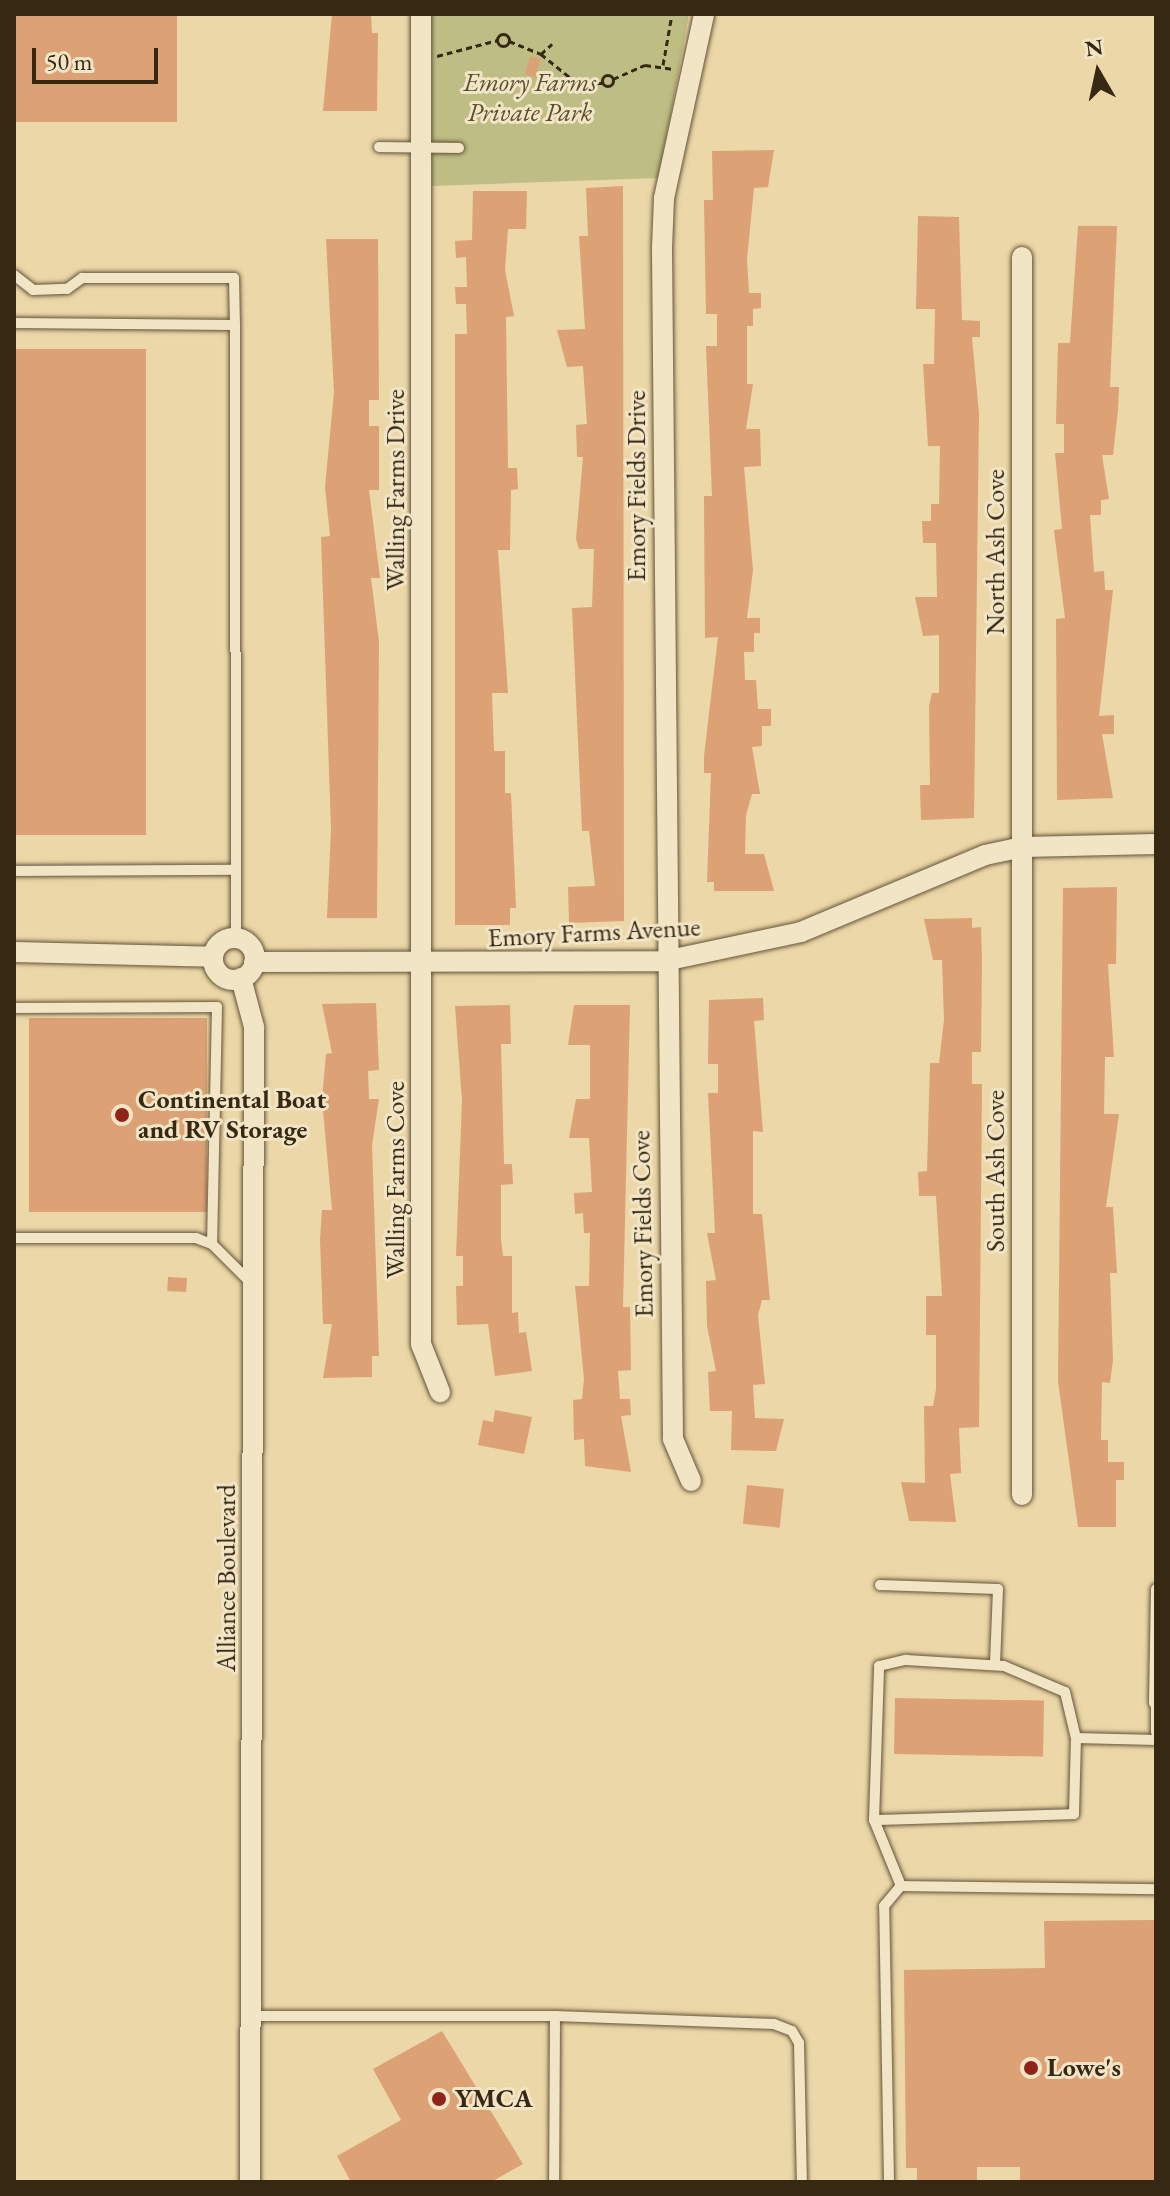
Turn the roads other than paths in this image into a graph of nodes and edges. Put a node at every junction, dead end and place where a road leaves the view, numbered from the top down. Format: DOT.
graph roads {
  1 [pos="421,14"];
  2 [pos="704,14"];
  3 [pos="379,147"];
  4 [pos="421,148"];
  5 [pos="459,148"];
  6 [pos="1022,257"];
  7 [pos="14,275"];
  8 [pos="14,323"];
  9 [pos="235,325"];
  10 [pos="1156,844"];
  11 [pos="1022,847"];
  12 [pos="236,870"];
  13 [pos="14,871"];
  14 [pos="236,938"];
  15 [pos="14,952"];
  16 [pos="213,957"];
  17 [pos="665,961"];
  18 [pos="422,966"];
  19 [pos="248,970"];
  20 [pos="14,1008"];
  21 [pos="14,1238"];
  22 [pos="212,1244"];
  23 [pos="253,1285"];
  24 [pos="440,1392"];
  25 [pos="691,1481"];
  26 [pos="1022,1495"];
  27 [pos="880,1585"];
  28 [pos="1156,1589"];
  29 [pos="995,1665"];
  30 [pos="1155,1703"];
  31 [pos="1156,1732"];
  32 [pos="1076,1738"];
  33 [pos="1156,1740"];
  34 [pos="874,1820"];
  35 [pos="901,1886"];
  36 [pos="1156,1889"];
  37 [pos="252,2016"];
  38 [pos="555,2016"];
  39 [pos="250,2182"];
  40 [pos="554,2182"];
  41 [pos="802,2182"];
  42 [pos="889,2182"];
  1 -- 4 [label="street, Walling Farms Drive"];
  2 -- 17 [label="street, Emory Fields Drive"];
  3 -- 4 [label="lane"];
  4 -- 5 [label="lane"];
  4 -- 18 [label="street, Walling Farms Drive"];
  6 -- 11 [label="street, North Ash Cove"];
  7 -- 9 [label="lane"];
  8 -- 9 [label="lane"];
  9 -- 12 [label="lane"];
  10 -- 11 [label="street, Emory Farms Avenue"];
  11 -- 17 [label="street, Emory Farms Avenue"];
  11 -- 26 [label="street, South Ash Cove"];
  12 -- 13 [label="lane"];
  12 -- 14 [label="lane"];
  14 -- 16 [label="street"];
  14 -- 19 [label="street"];
  15 -- 16 [label="street"];
  16 -- 19 [label="street"];
  17 -- 18 [label="street, Emory Farms Avenue"];
  17 -- 25 [label="street, Emory Fields Cove"];
  18 -- 19 [label="street, Emory Farms Avenue"];
  18 -- 24 [label="street, Walling Farms Cove"];
  19 -- 23 [label="street, Alliance Boulevard"];
  20 -- 22 [label="lane"];
  21 -- 22 [label="lane"];
  22 -- 23 [label="lane"];
  23 -- 37 [label="street, Alliance Boulevard"];
  27 -- 29 [label="lane"];
  28 -- 30 [label="lane"];
  29 -- 32 [label="lane"];
  29 -- 34 [label="lane"];
  30 -- 31 [label="lane"];
  32 -- 33 [label="lane"];
  32 -- 34 [label="lane"];
  34 -- 35 [label="lane"];
  35 -- 36 [label="lane"];
  35 -- 42 [label="lane"];
  37 -- 38 [label="lane"];
  37 -- 39 [label="street, Alliance Boulevard"];
  38 -- 40 [label="lane"];
  38 -- 41 [label="lane"];
}
